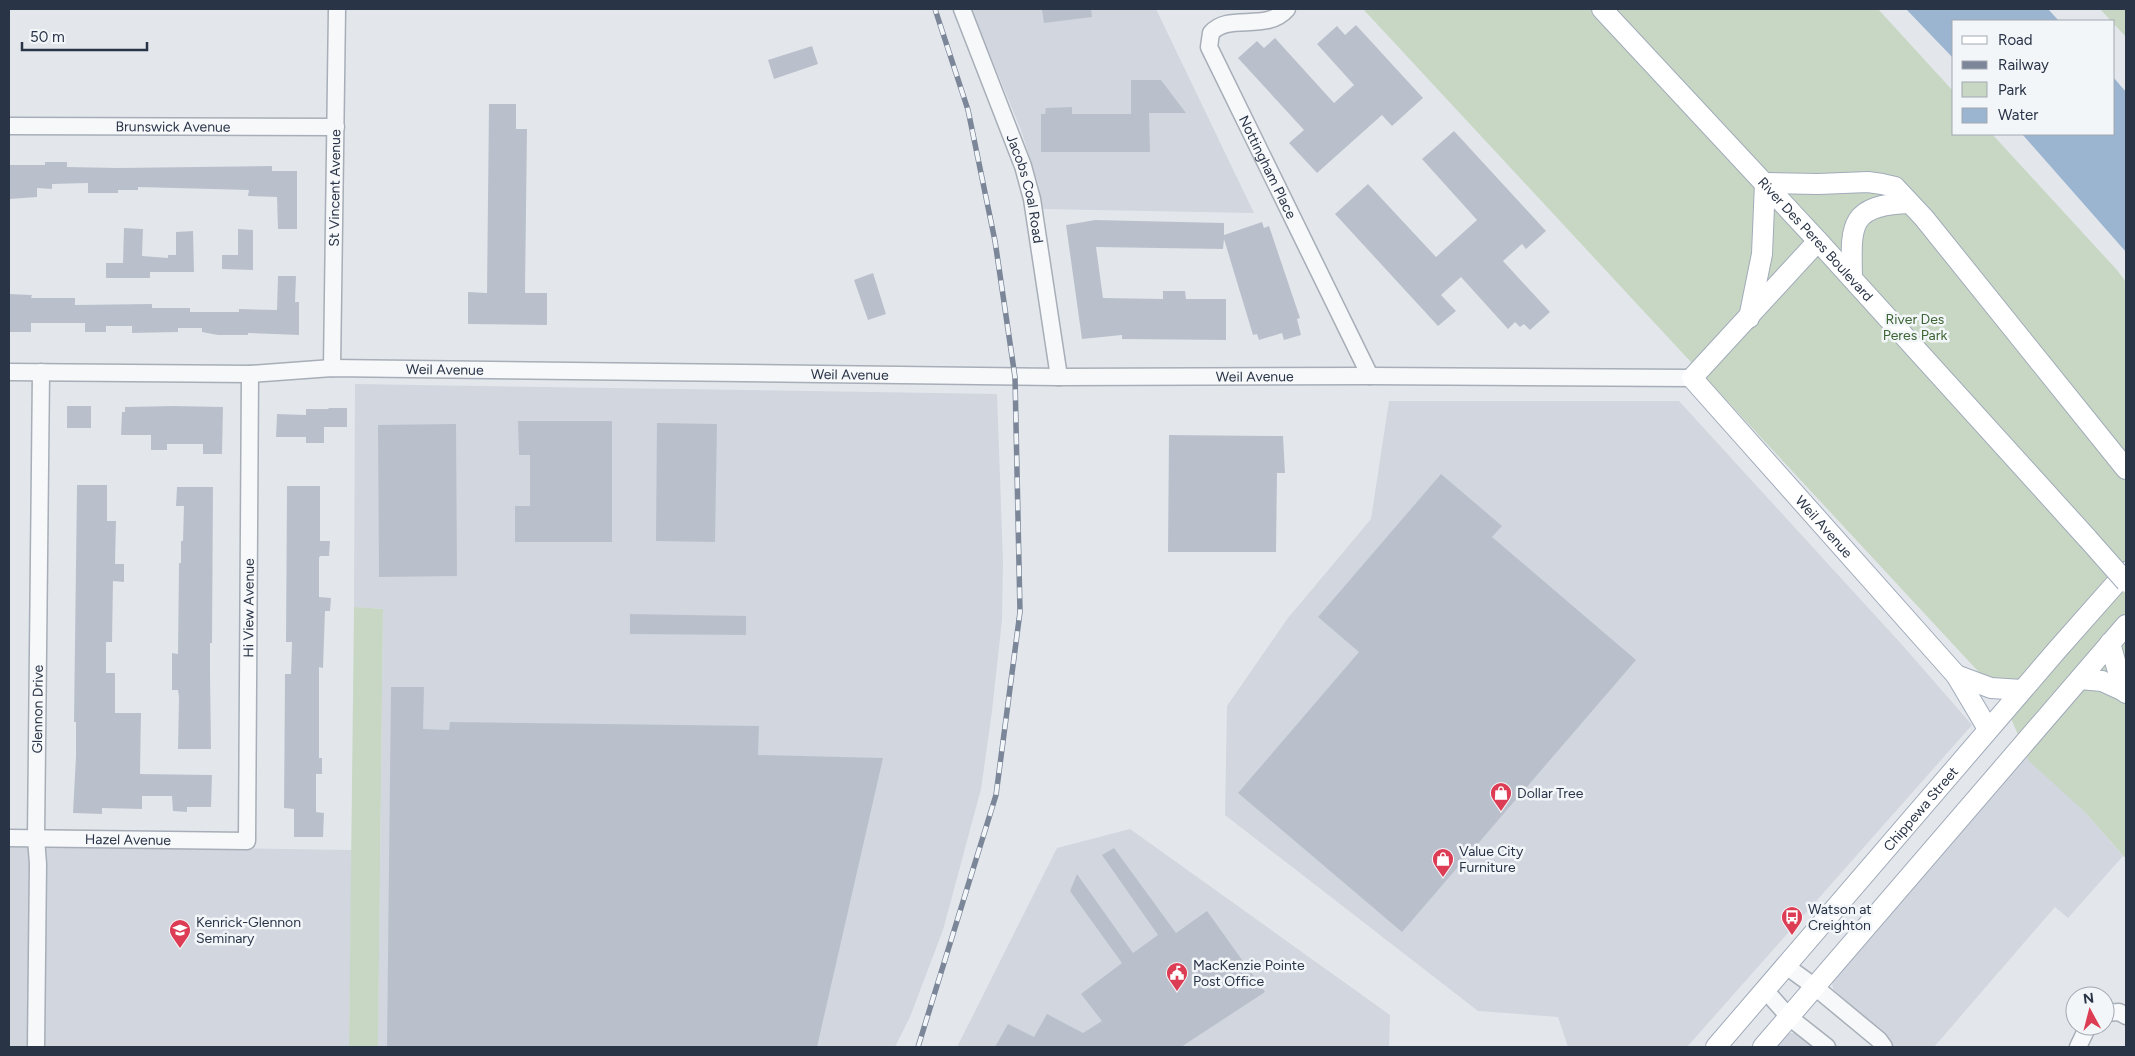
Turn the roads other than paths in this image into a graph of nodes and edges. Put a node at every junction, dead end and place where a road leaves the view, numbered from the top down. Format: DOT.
graph roads {
  1 [pos="337,9"];
  2 [pos="962,9"];
  3 [pos="1287,9"];
  4 [pos="1602,9"];
  5 [pos="9,126"];
  6 [pos="336,127"];
  7 [pos="1765,183"];
  8 [pos="1908,203"];
  9 [pos="1818,241"];
  10 [pos="1852,278"];
  11 [pos="1749,318"];
  12 [pos="332,368"];
  13 [pos="9,372"];
  14 [pos="41,372"];
  15 [pos="250,374"];
  16 [pos="1370,376"];
  17 [pos="1059,377"];
  18 [pos="1692,378"];
  19 [pos="2126,469"];
  20 [pos="2126,572"];
  21 [pos="2126,582"];
  22 [pos="2126,625"];
  23 [pos="2110,643"];
  24 [pos="1956,676"];
  25 [pos="2080,679"];
  26 [pos="2022,690"];
  27 [pos="2126,693"];
  28 [pos="1988,729"];
  29 [pos="9,838"];
  30 [pos="36,838"];
  31 [pos="247,841"];
  32 [pos="1786,966"];
  33 [pos="1815,987"];
  34 [pos="1765,990"];
  35 [pos="1789,1017"];
  36 [pos="36,1047"];
  37 [pos="1716,1047"];
  38 [pos="1763,1047"];
  39 [pos="1827,1047"];
  40 [pos="1884,1047"];
  1 -- 6 [label="street, St Vincent Avenue"];
  2 -- 17 [label="street, Jacobs Coal Road"];
  3 -- 16 [label="street, Nottingham Place"];
  4 -- 7 [label="main road, River Des Peres Boulevard"];
  5 -- 6 [label="street, Brunswick Avenue"];
  6 -- 12 [label="street, St Vincent Avenue"];
  7 -- 8 [label="main road"];
  7 -- 9 [label="main road, River Des Peres Boulevard"];
  7 -- 11 [label="main road"];
  8 -- 10 [label="main road"];
  8 -- 19 [label="main road"];
  9 -- 10 [label="main road, River Des Peres Boulevard"];
  9 -- 11 [label="main road"];
  10 -- 21 [label="main road, River Des Peres Boulevard, bridge"];
  11 -- 18 [label="main road"];
  12 -- 15 [label="street, Weil Avenue"];
  12 -- 17 [label="street, Weil Avenue"];
  13 -- 14 [label="street, Weil Avenue"];
  14 -- 15 [label="street, Weil Avenue"];
  14 -- 30 [label="street, Glennon Drive"];
  15 -- 31 [label="street, Hi View Avenue"];
  16 -- 17 [label="street, Weil Avenue"];
  16 -- 18 [label="street, Weil Avenue"];
  18 -- 24 [label="main road, Weil Avenue"];
  20 -- 26 [label="main road, Chippewa Street"];
  22 -- 23 [label="main road"];
  23 -- 25 [label="main road"];
  23 -- 27 [label="main road"];
  24 -- 26 [label="main road"];
  24 -- 28 [label="main road, Weil Avenue"];
  25 -- 27 [label="main road"];
  25 -- 33 [label="main road"];
  26 -- 28 [label="main road, Chippewa Street"];
  28 -- 32 [label="main road, Chippewa Street"];
  29 -- 30 [label="street, Hazel Avenue"];
  30 -- 31 [label="street, Hazel Avenue"];
  30 -- 36 [label="street, Glennon Drive"];
  32 -- 33 [label="street"];
  32 -- 34 [label="main road, Chippewa Street"];
  33 -- 35 [label="main road"];
  33 -- 40 [label="street"];
  34 -- 35 [label="street"];
  34 -- 37 [label="main road, Chippewa Street"];
  35 -- 38 [label="main road"];
  35 -- 39 [label="street"];
}
